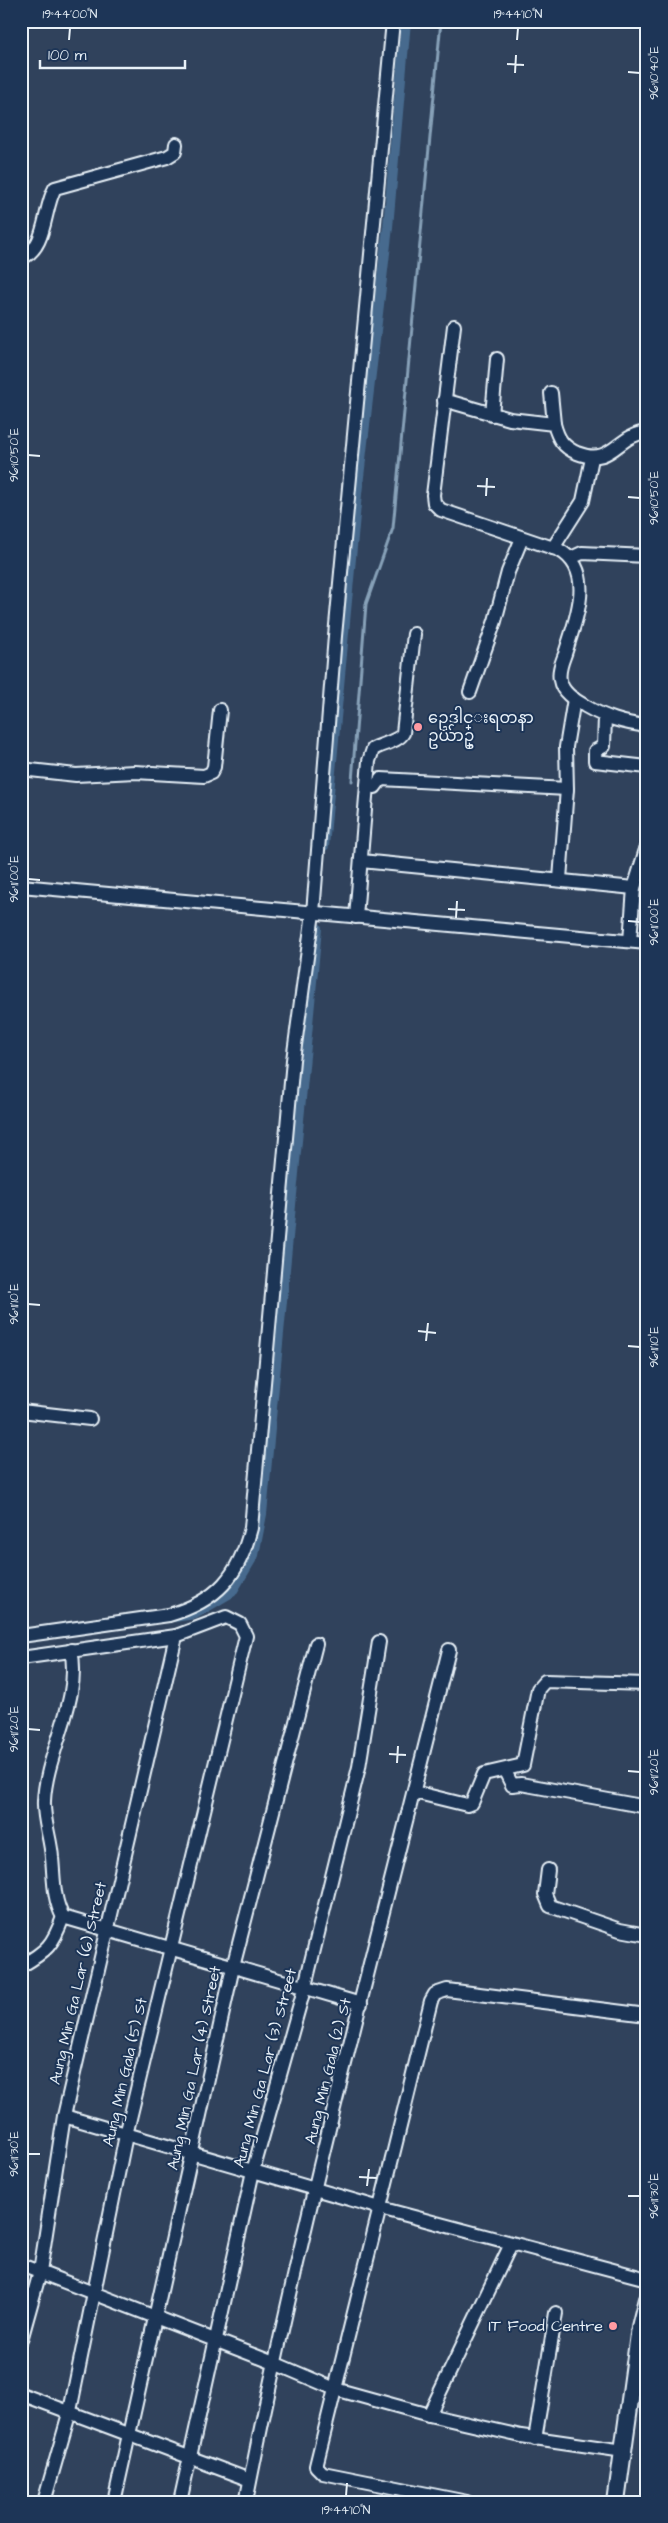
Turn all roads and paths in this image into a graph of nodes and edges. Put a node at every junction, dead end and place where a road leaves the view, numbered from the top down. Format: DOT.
graph roads {
  1 [pos="393,21"];
  2 [pos="176,144"];
  3 [pos="21,258"];
  4 [pos="454,326"];
  5 [pos="497,359"];
  6 [pos="552,393"];
  7 [pos="444,400"];
  8 [pos="492,414"];
  9 [pos="554,424"];
  10 [pos="647,432"];
  11 [pos="592,458"];
  12 [pos="522,538"];
  13 [pos="554,548"];
  14 [pos="647,556"];
  15 [pos="571,558"];
  16 [pos="414,634"];
  17 [pos="470,692"];
  18 [pos="574,699"];
  19 [pos="220,710"];
  20 [pos="605,717"];
  21 [pos="647,726"];
  22 [pos="647,767"];
  23 [pos="21,769"];
  24 [pos="367,786"];
  25 [pos="567,789"];
  26 [pos="647,846"];
  27 [pos="361,861"];
  28 [pos="560,880"];
  29 [pos="21,886"];
  30 [pos="634,888"];
  31 [pos="318,913"];
  32 [pos="356,917"];
  33 [pos="630,941"];
  34 [pos="647,943"];
  35 [pos="21,1411"];
  36 [pos="90,1419"];
  37 [pos="21,1636"];
  38 [pos="176,1636"];
  39 [pos="379,1642"];
  40 [pos="316,1644"];
  41 [pos="71,1650"];
  42 [pos="449,1650"];
  43 [pos="21,1658"];
  44 [pos="647,1684"];
  45 [pos="505,1770"];
  46 [pos="414,1792"];
  47 [pos="647,1808"];
  48 [pos="548,1870"];
  49 [pos="63,1918"];
  50 [pos="107,1931"];
  51 [pos="647,1935"];
  52 [pos="171,1949"];
  53 [pos="21,1966"];
  54 [pos="233,1967"];
  55 [pos="305,1986"];
  56 [pos="361,2004"];
  57 [pos="647,2015"];
  58 [pos="64,2116"];
  59 [pos="126,2135"];
  60 [pos="192,2154"];
  61 [pos="253,2171"];
  62 [pos="315,2189"];
  63 [pos="380,2208"];
  64 [pos="511,2244"];
  65 [pos="21,2265"];
  66 [pos="40,2272"];
  67 [pos="647,2279"];
  68 [pos="94,2293"];
  69 [pos="647,2299"];
  70 [pos="556,2313"];
  71 [pos="155,2316"];
  72 [pos="21,2340"];
  73 [pos="214,2340"];
  74 [pos="274,2363"];
  75 [pos="335,2389"];
  76 [pos="21,2394"];
  77 [pos="70,2411"];
  78 [pos="429,2415"];
  79 [pos="130,2435"];
  80 [pos="535,2439"];
  81 [pos="624,2451"];
  82 [pos="189,2458"];
  83 [pos="250,2480"];
  84 [pos="44,2502"];
  85 [pos="114,2502"];
  86 [pos="180,2502"];
  87 [pos="246,2502"];
  88 [pos="467,2502"];
  89 [pos="616,2502"];
  1 -- 31 [label="street"];
  2 -- 3 [label="street"];
  4 -- 7 [label="street"];
  5 -- 8 [label="street"];
  6 -- 9 [label="street"];
  7 -- 8 [label="street"];
  7 -- 12 [label="street"];
  8 -- 9 [label="street"];
  9 -- 11 [label="street"];
  10 -- 11 [label="street"];
  11 -- 13 [label="street"];
  12 -- 13 [label="street"];
  12 -- 17 [label="street"];
  13 -- 15 [label="street"];
  14 -- 15 [label="street"];
  15 -- 18 [label="street"];
  16 -- 24 [label="street"];
  18 -- 20 [label="street"];
  18 -- 25 [label="street"];
  19 -- 23 [label="street"];
  20 -- 21 [label="street"];
  20 -- 22 [label="street"];
  24 -- 25 [label="street"];
  24 -- 27 [label="street"];
  25 -- 28 [label="street"];
  26 -- 30 [label="street"];
  27 -- 28 [label="street"];
  27 -- 32 [label="street"];
  28 -- 30 [label="street"];
  29 -- 31 [label="street"];
  30 -- 33 [label="street"];
  31 -- 32 [label="street"];
  31 -- 37 [label="street"];
  32 -- 33 [label="street"];
  33 -- 34 [label="street"];
  35 -- 36 [label="street"];
  38 -- 41 [label="street"];
  38 -- 50 [label="street, Aung Min Ga Lar (6) Street"];
  38 -- 52 [label="street, Aung Min Gala (5) St"];
  39 -- 55 [label="street, Aung Min Ga Lar (3) Street"];
  40 -- 54 [label="street, Aung Min Ga Lar (4) Street"];
  41 -- 43 [label="street"];
  41 -- 49 [label="street"];
  42 -- 46 [label="street, Aung Min Gala (2) St"];
  44 -- 45 [label="street"];
  45 -- 46 [label="street"];
  45 -- 47 [label="street"];
  46 -- 56 [label="street, Aung Min Gala (2) St"];
  48 -- 51 [label="street"];
  49 -- 50 [label="street"];
  49 -- 53 [label="street"];
  50 -- 52 [label="street"];
  50 -- 58 [label="street, Aung Min Ga Lar (6) Street"];
  52 -- 54 [label="street"];
  52 -- 59 [label="street, Aung Min Gala (5) St"];
  54 -- 55 [label="street"];
  54 -- 60 [label="street, Aung Min Ga Lar (4) Street"];
  55 -- 56 [label="street"];
  55 -- 61 [label="street, Aung Min Ga Lar (3) Street"];
  56 -- 62 [label="street, Aung Min Gala (2) St"];
  57 -- 63 [label="street"];
  58 -- 59 [label="street"];
  58 -- 66 [label="street, Aung Min Ga Lar (6) Street"];
  59 -- 60 [label="street"];
  59 -- 68 [label="street, Aung Min Gala (5) St"];
  60 -- 61 [label="street"];
  60 -- 71 [label="street, Aung Min Ga Lar (4) Street"];
  61 -- 62 [label="street"];
  61 -- 73 [label="street, Aung Min Ga Lar (3) Street"];
  62 -- 63 [label="street"];
  62 -- 74 [label="street, Aung Min Gala (2) St"];
  63 -- 64 [label="street"];
  63 -- 75 [label="street"];
  64 -- 67 [label="street"];
  64 -- 78 [label="street"];
  65 -- 66 [label="street"];
  66 -- 68 [label="street"];
  66 -- 72 [label="street, Aung Min Ga Lar (6) Street"];
  68 -- 71 [label="street"];
  68 -- 77 [label="street, Aung Min Gala (5) St"];
  69 -- 81 [label="main road"];
  70 -- 80 [label="street"];
  71 -- 73 [label="street"];
  71 -- 79 [label="street, Aung Min Ga Lar (4) Street"];
  73 -- 74 [label="street"];
  73 -- 82 [label="street, Aung Min Ga Lar (3) Street"];
  74 -- 75 [label="street"];
  74 -- 83 [label="street, Aung Min Gala (2) St"];
  75 -- 78 [label="street"];
  75 -- 88 [label="street"];
  76 -- 77 [label="street"];
  77 -- 79 [label="street"];
  77 -- 84 [label="street, Aung Min Gala (5) St"];
  78 -- 80 [label="street"];
  79 -- 82 [label="street"];
  79 -- 85 [label="street, Aung Min Ga Lar (4) Street"];
  80 -- 81 [label="street"];
  81 -- 89 [label="main road"];
  82 -- 83 [label="street"];
  82 -- 86 [label="street, Aung Min Ga Lar (3) Street"];
  83 -- 87 [label="street, Aung Min Gala (2) St"];
}
